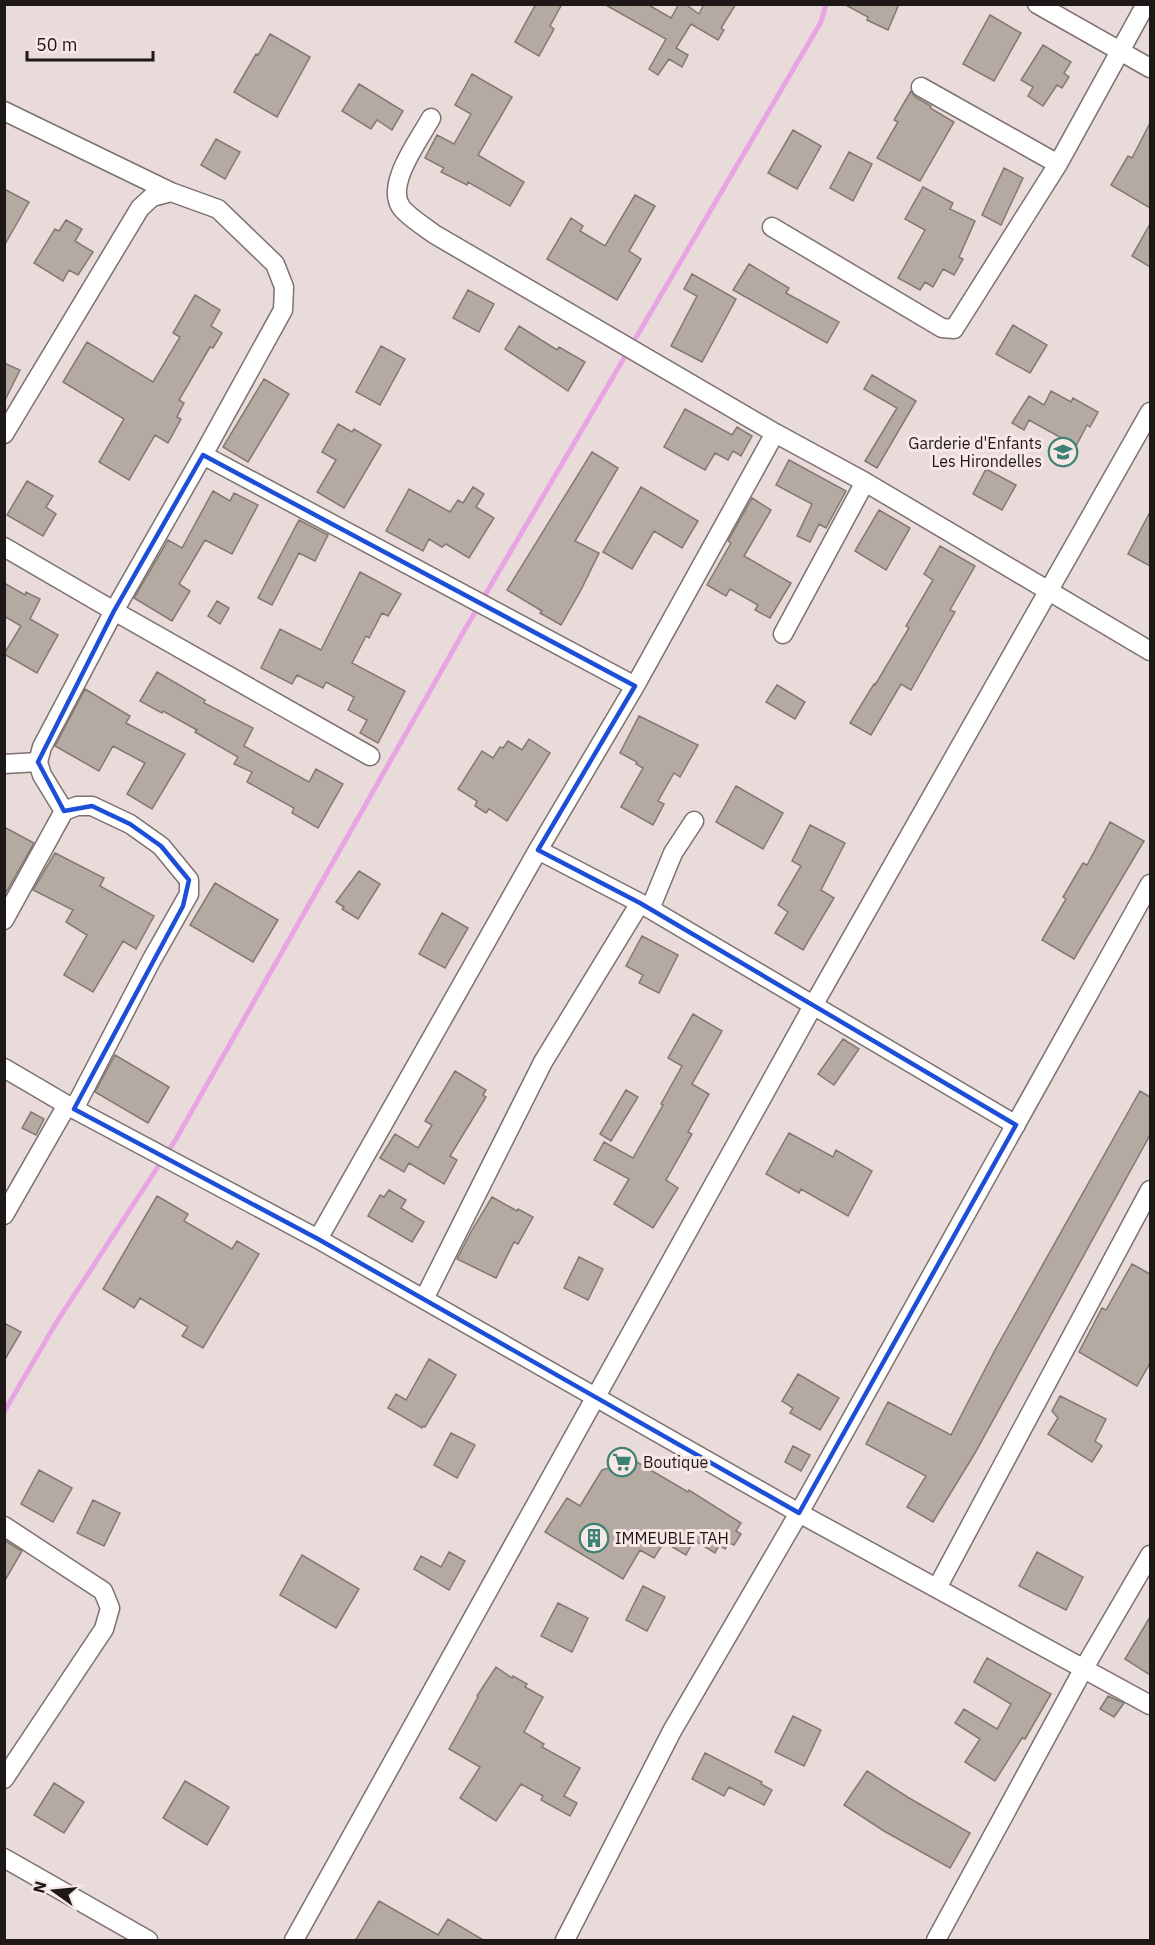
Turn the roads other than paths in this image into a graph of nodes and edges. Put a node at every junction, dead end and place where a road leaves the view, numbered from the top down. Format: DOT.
graph roads {
  1 [pos="1037,4"];
  2 [pos="1146,4"];
  3 [pos="1120,51"];
  4 [pos="1150,68"];
  5 [pos="921,87"];
  6 [pos="4,111"];
  7 [pos="431,118"];
  8 [pos="1058,164"];
  9 [pos="171,192"];
  10 [pos="771,227"];
  11 [pos="1150,412"];
  12 [pos="775,433"];
  13 [pos="4,434"];
  14 [pos="203,455"];
  15 [pos="865,482"];
  16 [pos="4,547"];
  17 [pos="1048,592"];
  18 [pos="114,611"];
  19 [pos="783,634"];
  20 [pos="1150,651"];
  21 [pos="635,686"];
  22 [pos="370,756"];
  23 [pos="38,762"];
  24 [pos="4,764"];
  25 [pos="64,811"];
  26 [pos="694,821"];
  27 [pos="538,850"];
  28 [pos="1150,884"];
  29 [pos="645,906"];
  30 [pos="4,920"];
  31 [pos="814,1004"];
  32 [pos="4,1068"];
  33 [pos="70,1107"];
  34 [pos="1016,1125"];
  35 [pos="1150,1190"];
  36 [pos="4,1215"];
  37 [pos="318,1239"];
  38 [pos="424,1299"];
  39 [pos="596,1397"];
  40 [pos="799,1513"];
  41 [pos="4,1526"];
  42 [pos="1150,1555"];
  43 [pos="937,1588"];
  44 [pos="1084,1668"];
  45 [pos="1150,1705"];
  46 [pos="4,1779"];
  47 [pos="4,1858"];
  48 [pos="148,1941"];
  49 [pos="294,1941"];
  50 [pos="565,1941"];
  51 [pos="936,1941"];
  1 -- 3 [label="street"];
  2 -- 3 [label="street"];
  3 -- 4 [label="street"];
  3 -- 8 [label="street"];
  5 -- 8 [label="street"];
  6 -- 9 [label="street"];
  7 -- 12 [label="street"];
  8 -- 10 [label="street"];
  9 -- 13 [label="street"];
  9 -- 14 [label="street"];
  11 -- 17 [label="street"];
  12 -- 15 [label="street"];
  12 -- 21 [label="street"];
  14 -- 18 [label="street"];
  14 -- 21 [label="street"];
  15 -- 17 [label="street"];
  15 -- 19 [label="street"];
  16 -- 18 [label="street"];
  17 -- 20 [label="street"];
  17 -- 31 [label="street"];
  18 -- 22 [label="street"];
  18 -- 23 [label="street"];
  21 -- 27 [label="street"];
  23 -- 24 [label="street"];
  23 -- 25 [label="street"];
  25 -- 30 [label="street"];
  25 -- 33 [label="street"];
  26 -- 29 [label="street"];
  27 -- 29 [label="street"];
  27 -- 37 [label="street"];
  28 -- 34 [label="street"];
  29 -- 31 [label="street"];
  29 -- 38 [label="street"];
  31 -- 34 [label="street"];
  31 -- 39 [label="street"];
  32 -- 33 [label="street"];
  33 -- 36 [label="street"];
  33 -- 37 [label="street"];
  34 -- 40 [label="street"];
  35 -- 43 [label="street"];
  37 -- 38 [label="street"];
  38 -- 39 [label="street"];
  39 -- 40 [label="street"];
  39 -- 49 [label="street"];
  40 -- 43 [label="street"];
  40 -- 50 [label="street"];
  41 -- 46 [label="street"];
  42 -- 44 [label="street"];
  43 -- 44 [label="street"];
  44 -- 45 [label="street"];
  44 -- 51 [label="street"];
  47 -- 48 [label="street"];
}
